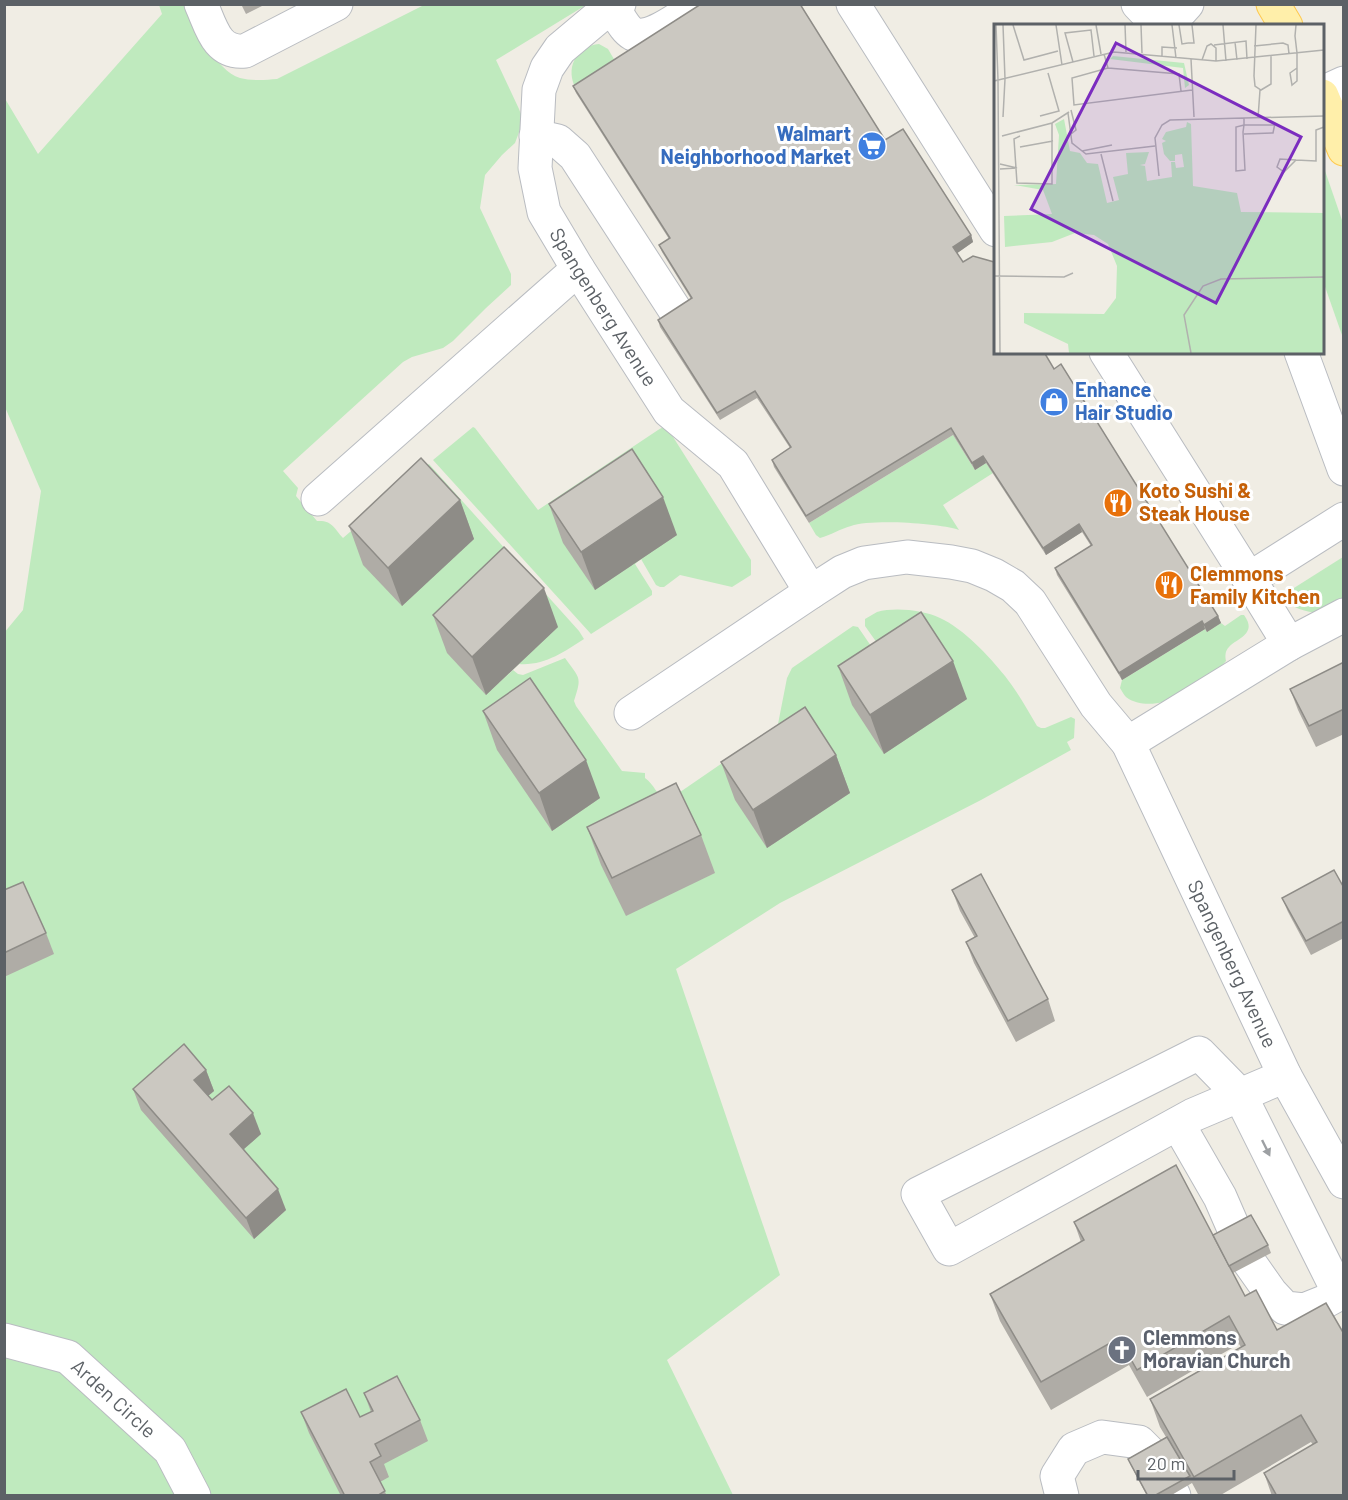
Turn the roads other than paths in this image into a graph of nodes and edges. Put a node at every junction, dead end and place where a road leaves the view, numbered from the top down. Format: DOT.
graph roads {
  1 [pos="201,4"];
  2 [pos="336,4"];
  3 [pos="700,4"];
  4 [pos="853,4"];
  5 [pos="1138,4"];
  6 [pos="1188,4"];
  7 [pos="1273,4"];
  8 [pos="616,6"];
  9 [pos="1156,24"];
  10 [pos="1169,24"];
  11 [pos="1285,24"];
  12 [pos="1344,83"];
  13 [pos="1324,93"];
  14 [pos="1324,97"];
  15 [pos="536,136"];
  16 [pos="1344,149"];
  17 [pos="994,227"];
  18 [pos="578,269"];
  19 [pos="675,310"];
  20 [pos="1107,354"];
  21 [pos="1302,354"];
  22 [pos="1344,469"];
  23 [pos="318,499"];
  24 [pos="1344,519"];
  25 [pos="1250,579"];
  26 [pos="811,592"];
  27 [pos="1344,615"];
  28 [pos="1289,644"];
  29 [pos="631,713"];
  30 [pos="1128,743"];
  31 [pos="1285,1076"];
  32 [pos="1240,1095"];
  33 [pos="1178,1124"];
  34 [pos="1340,1166"];
  35 [pos="1341,1292"];
  36 [pos="4,1340"];
  37 [pos="194,1496"];
  38 [pos="1062,1496"];
  39 [pos="1174,1496"];
  1 -- 2 [label="street"];
  3 -- 8 [label="street"];
  4 -- 17 [label="street"];
  5 -- 9 [label="street"];
  6 -- 10 [label="street"];
  7 -- 11 [label="main road"];
  8 -- 15 [label="street, Spangenberg Avenue"];
  12 -- 13 [label="street"];
  14 -- 16 [label="main road"];
  15 -- 18 [label="street, Spangenberg Avenue"];
  15 -- 19 [label="street"];
  18 -- 23 [label="street"];
  18 -- 26 [label="street, Spangenberg Avenue"];
  20 -- 25 [label="street"];
  21 -- 22 [label="street"];
  24 -- 25 [label="street"];
  25 -- 28 [label="street"];
  26 -- 29 [label="street, Spangenberg Avenue"];
  26 -- 30 [label="street, Spangenberg Avenue"];
  27 -- 28 [label="street"];
  28 -- 30 [label="street"];
  30 -- 31 [label="street, Spangenberg Avenue"];
  31 -- 32 [label="street"];
  31 -- 34 [label="street, Spangenberg Avenue"];
  32 -- 33 [label="street"];
  32 -- 33 [label="street"];
  32 -- 35 [label="street, one-way"];
  33 -- 35 [label="street"];
  36 -- 37 [label="street, Arden Circle"];
  38 -- 39 [label="street"];
}
